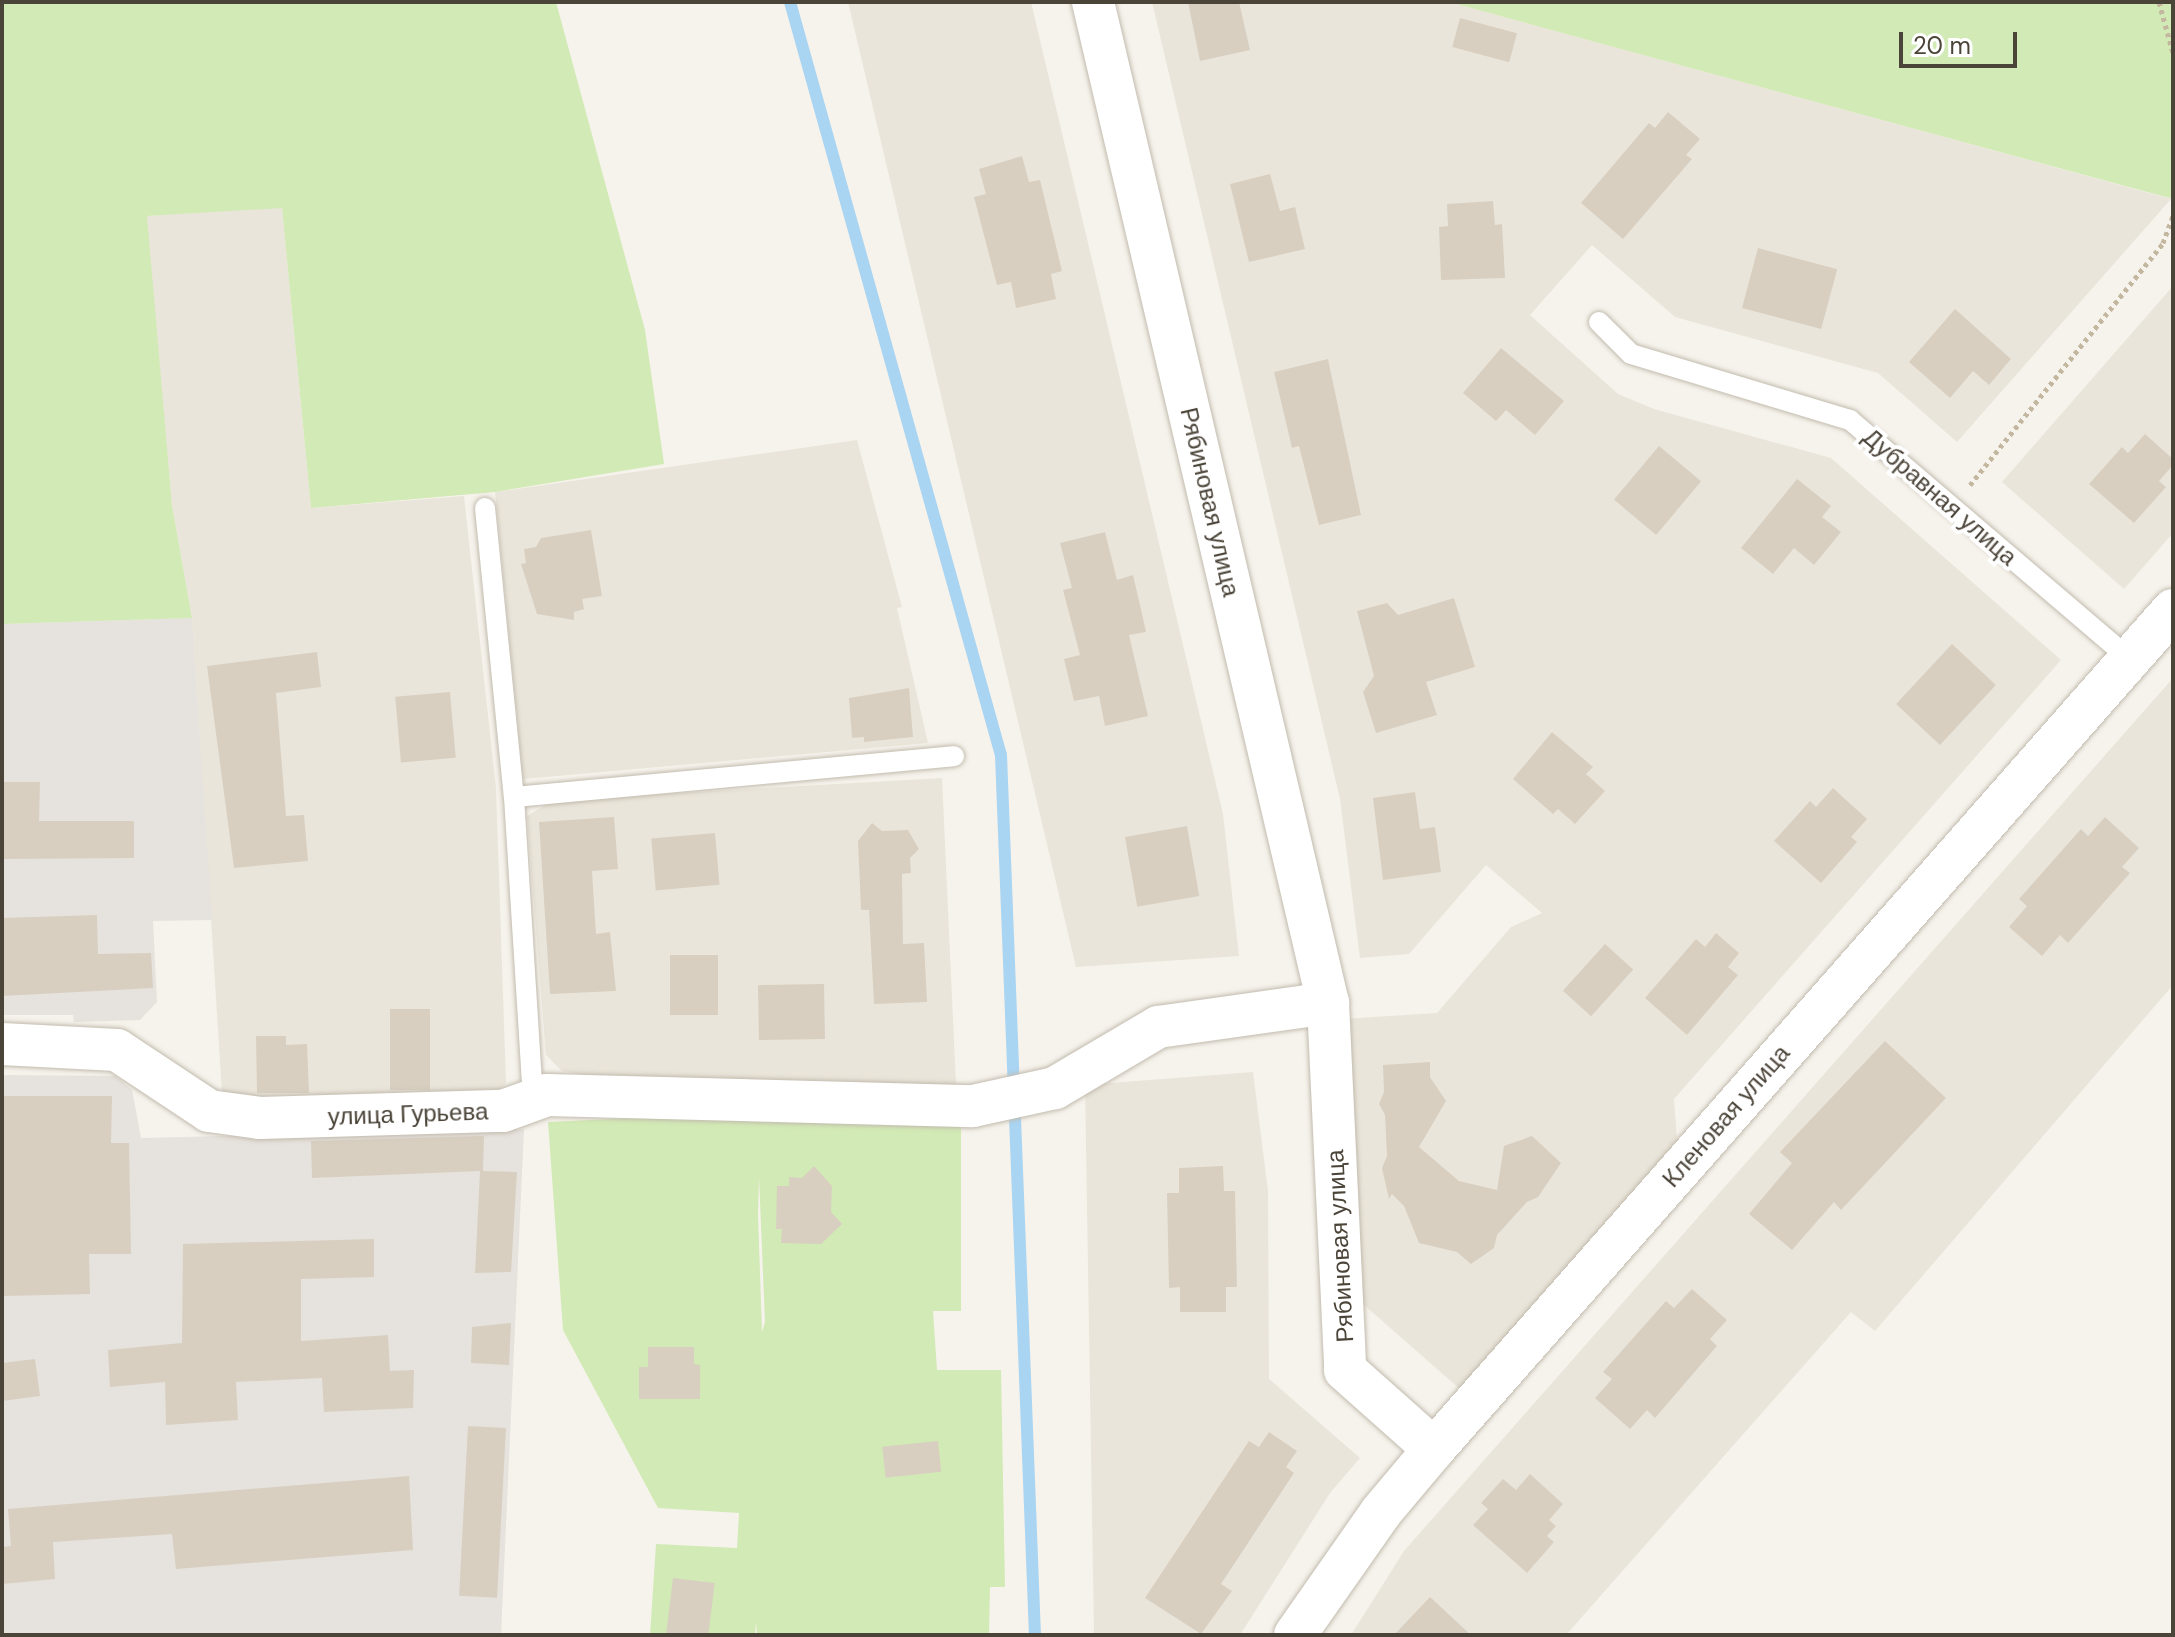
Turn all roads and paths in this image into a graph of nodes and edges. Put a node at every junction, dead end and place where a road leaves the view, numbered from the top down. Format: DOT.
graph roads {
  1 [pos="1093,2"];
  2 [pos="2159,2"];
  3 [pos="2173,53"];
  4 [pos="2173,215"];
  5 [pos="1599,322"];
  6 [pos="1952,507"];
  7 [pos="485,508"];
  8 [pos="2173,610"];
  9 [pos="2129,658"];
  10 [pos="954,756"];
  11 [pos="514,797"];
  12 [pos="1328,1003"];
  13 [pos="2,1044"];
  14 [pos="533,1100"];
  15 [pos="1434,1449"];
  16 [pos="1295,1635"];
  1 -- 12 [label="street, Рябиновая улица"];
  2 -- 3 [label="path"];
  4 -- 6 [label="path"];
  5 -- 6 [label="lane, Дубравная улица"];
  6 -- 9 [label="lane, Дубравная улица"];
  7 -- 11 [label="lane"];
  8 -- 9 [label="street, Кленовая улица"];
  9 -- 15 [label="street, Кленовая улица"];
  10 -- 11 [label="lane"];
  11 -- 14 [label="lane"];
  12 -- 14 [label="street, улица Гурьева"];
  12 -- 15 [label="street, Рябиновая улица"];
  13 -- 14 [label="street, улица Гурьева"];
  15 -- 16 [label="street, Кленовая улица"];
}
